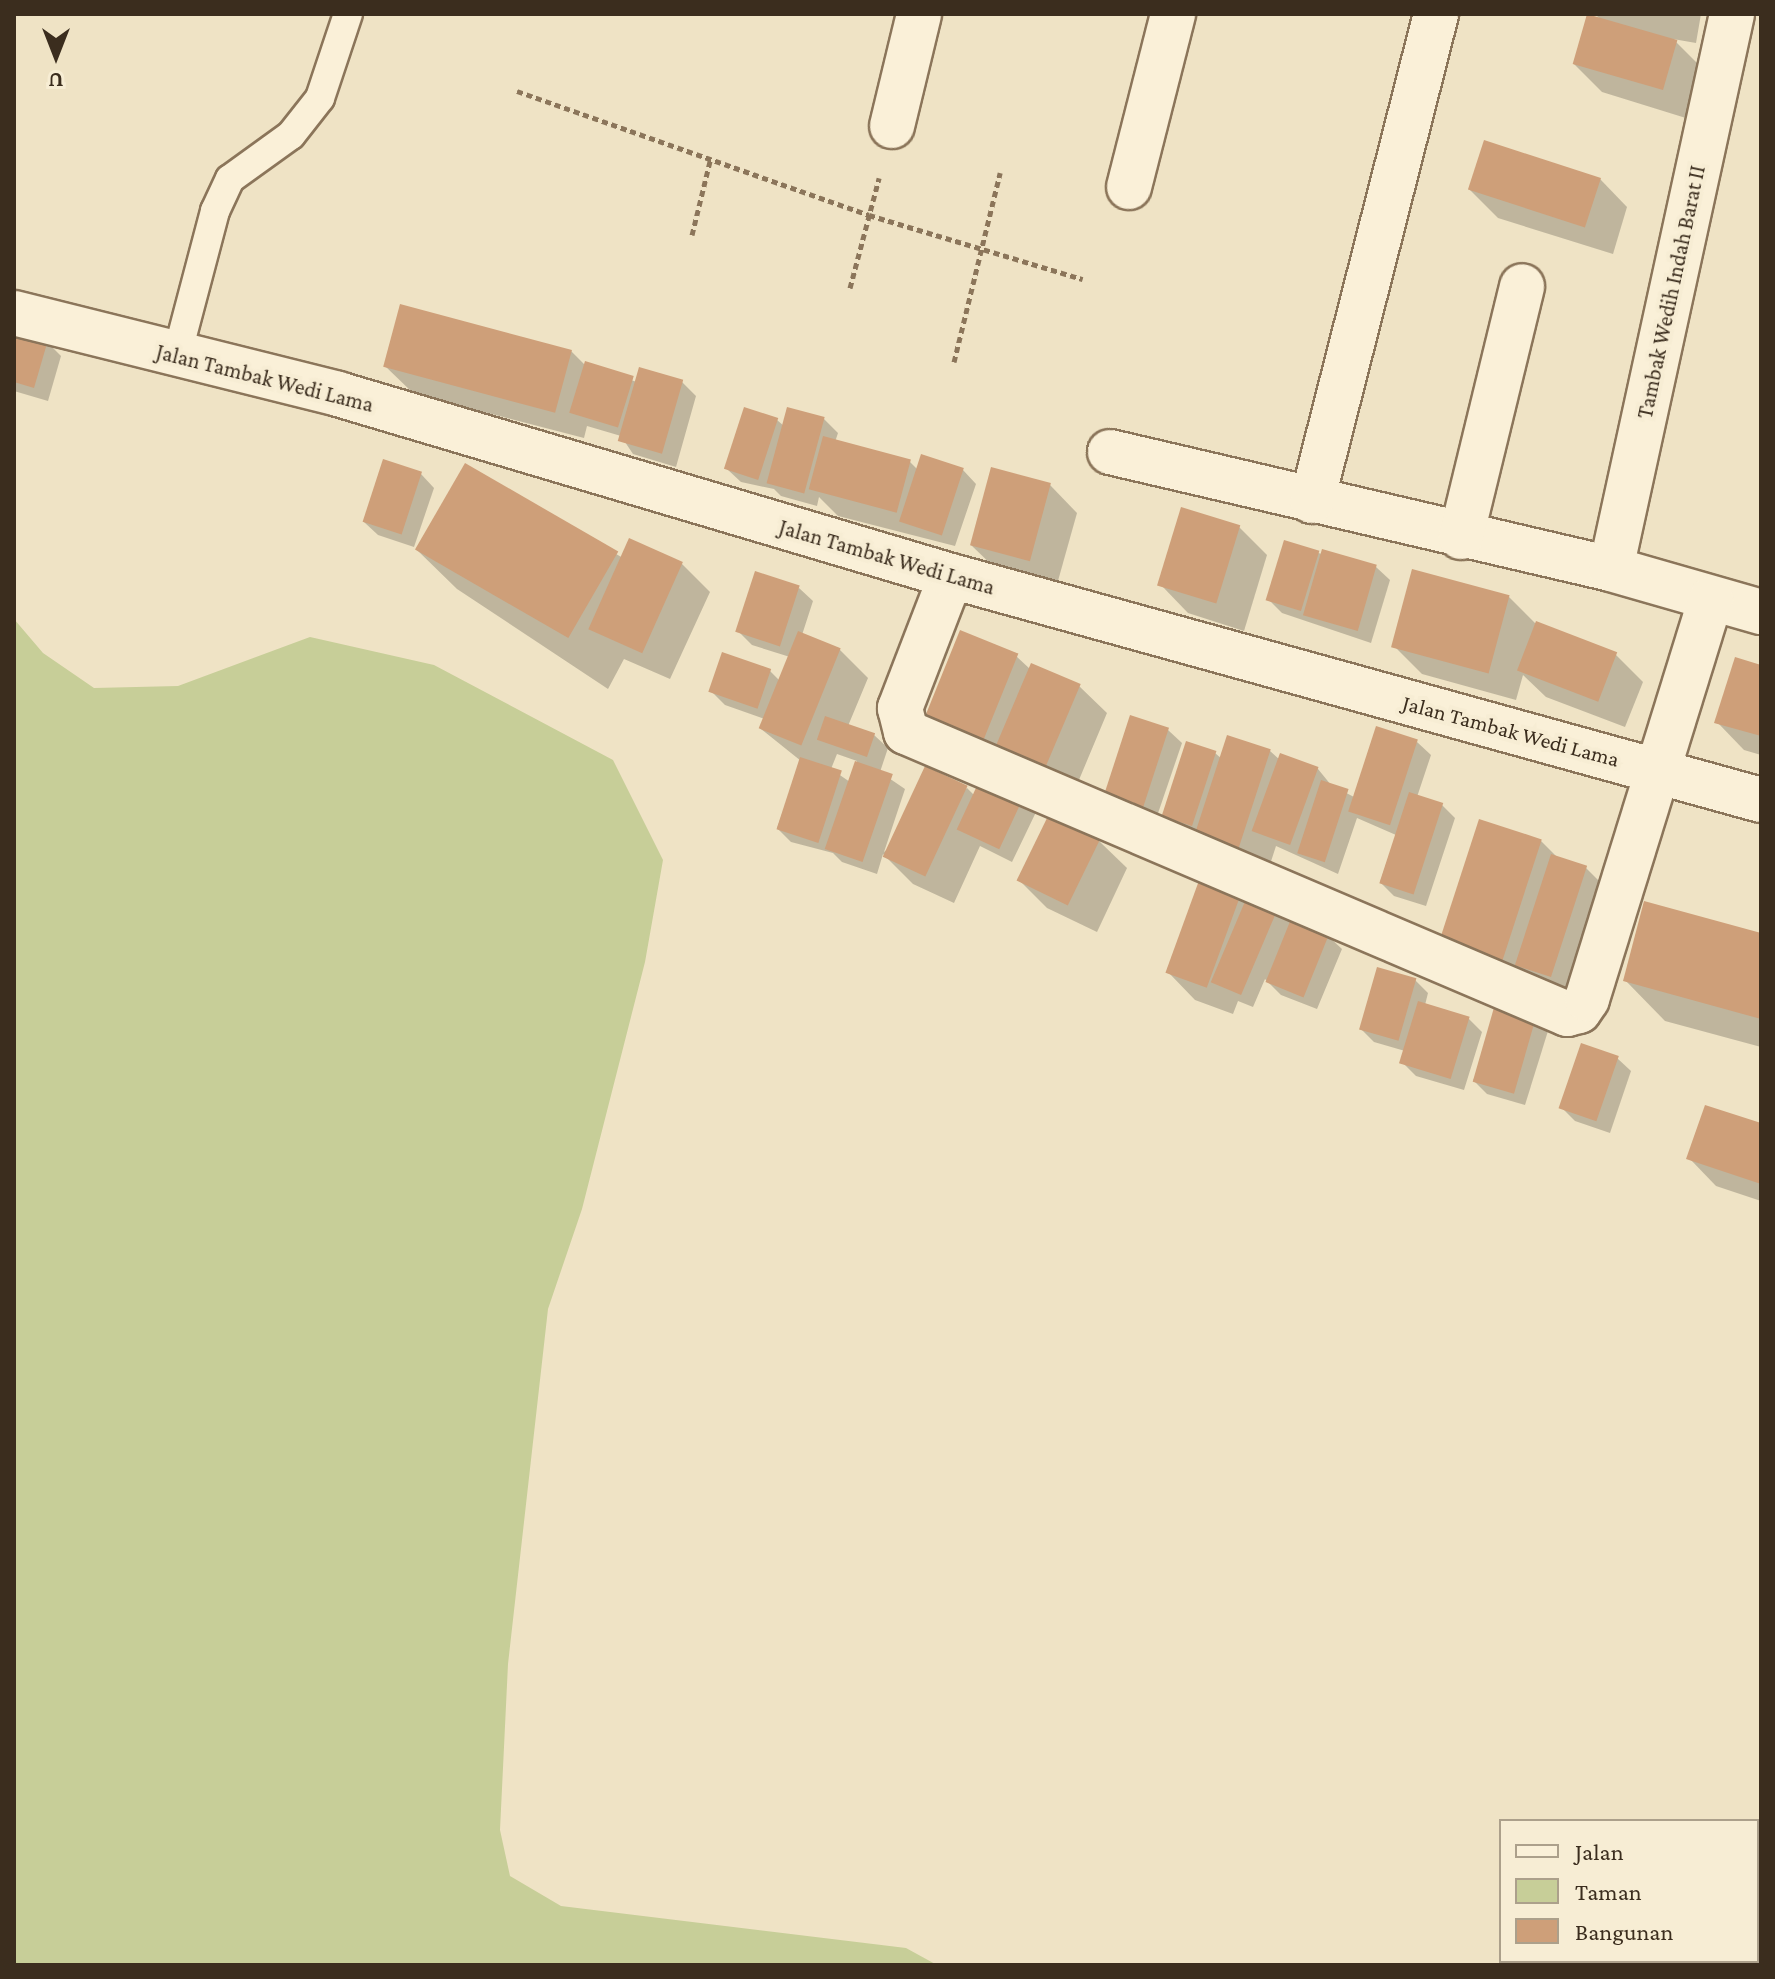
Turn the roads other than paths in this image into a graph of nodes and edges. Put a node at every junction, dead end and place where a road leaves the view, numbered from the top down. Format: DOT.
graph roads {
  1 [pos="348,14"];
  2 [pos="919,14"];
  3 [pos="1173,14"];
  4 [pos="1436,14"];
  5 [pos="1732,14"];
  6 [pos="892,126"];
  7 [pos="1129,187"];
  8 [pos="1522,286"];
  9 [pos="14,313"];
  10 [pos="177,355"];
  11 [pos="1110,452"];
  12 [pos="1312,501"];
  13 [pos="1461,537"];
  14 [pos="1611,569"];
  15 [pos="951,576"];
  16 [pos="1711,599"];
  17 [pos="1761,612"];
  18 [pos="1657,772"];
  19 [pos="1761,800"];
  1 -- 10 [label="lane"];
  2 -- 6 [label="street"];
  3 -- 7 [label="street"];
  4 -- 12 [label="street"];
  5 -- 14 [label="street, Tambak Wedih Indah Barat II"];
  8 -- 13 [label="street"];
  9 -- 10 [label="street, Jalan Tambak Wedi Lama"];
  10 -- 15 [label="street, Jalan Tambak Wedi Lama"];
  11 -- 12 [label="street"];
  12 -- 13 [label="street"];
  13 -- 14 [label="street"];
  14 -- 16 [label="street"];
  15 -- 18 [label="street, Jalan Tambak Wedi Lama"];
  15 -- 18 [label="street"];
  16 -- 17 [label="street"];
  16 -- 18 [label="street"];
  18 -- 19 [label="street, Jalan Tambak Wedi Lama"];
}
